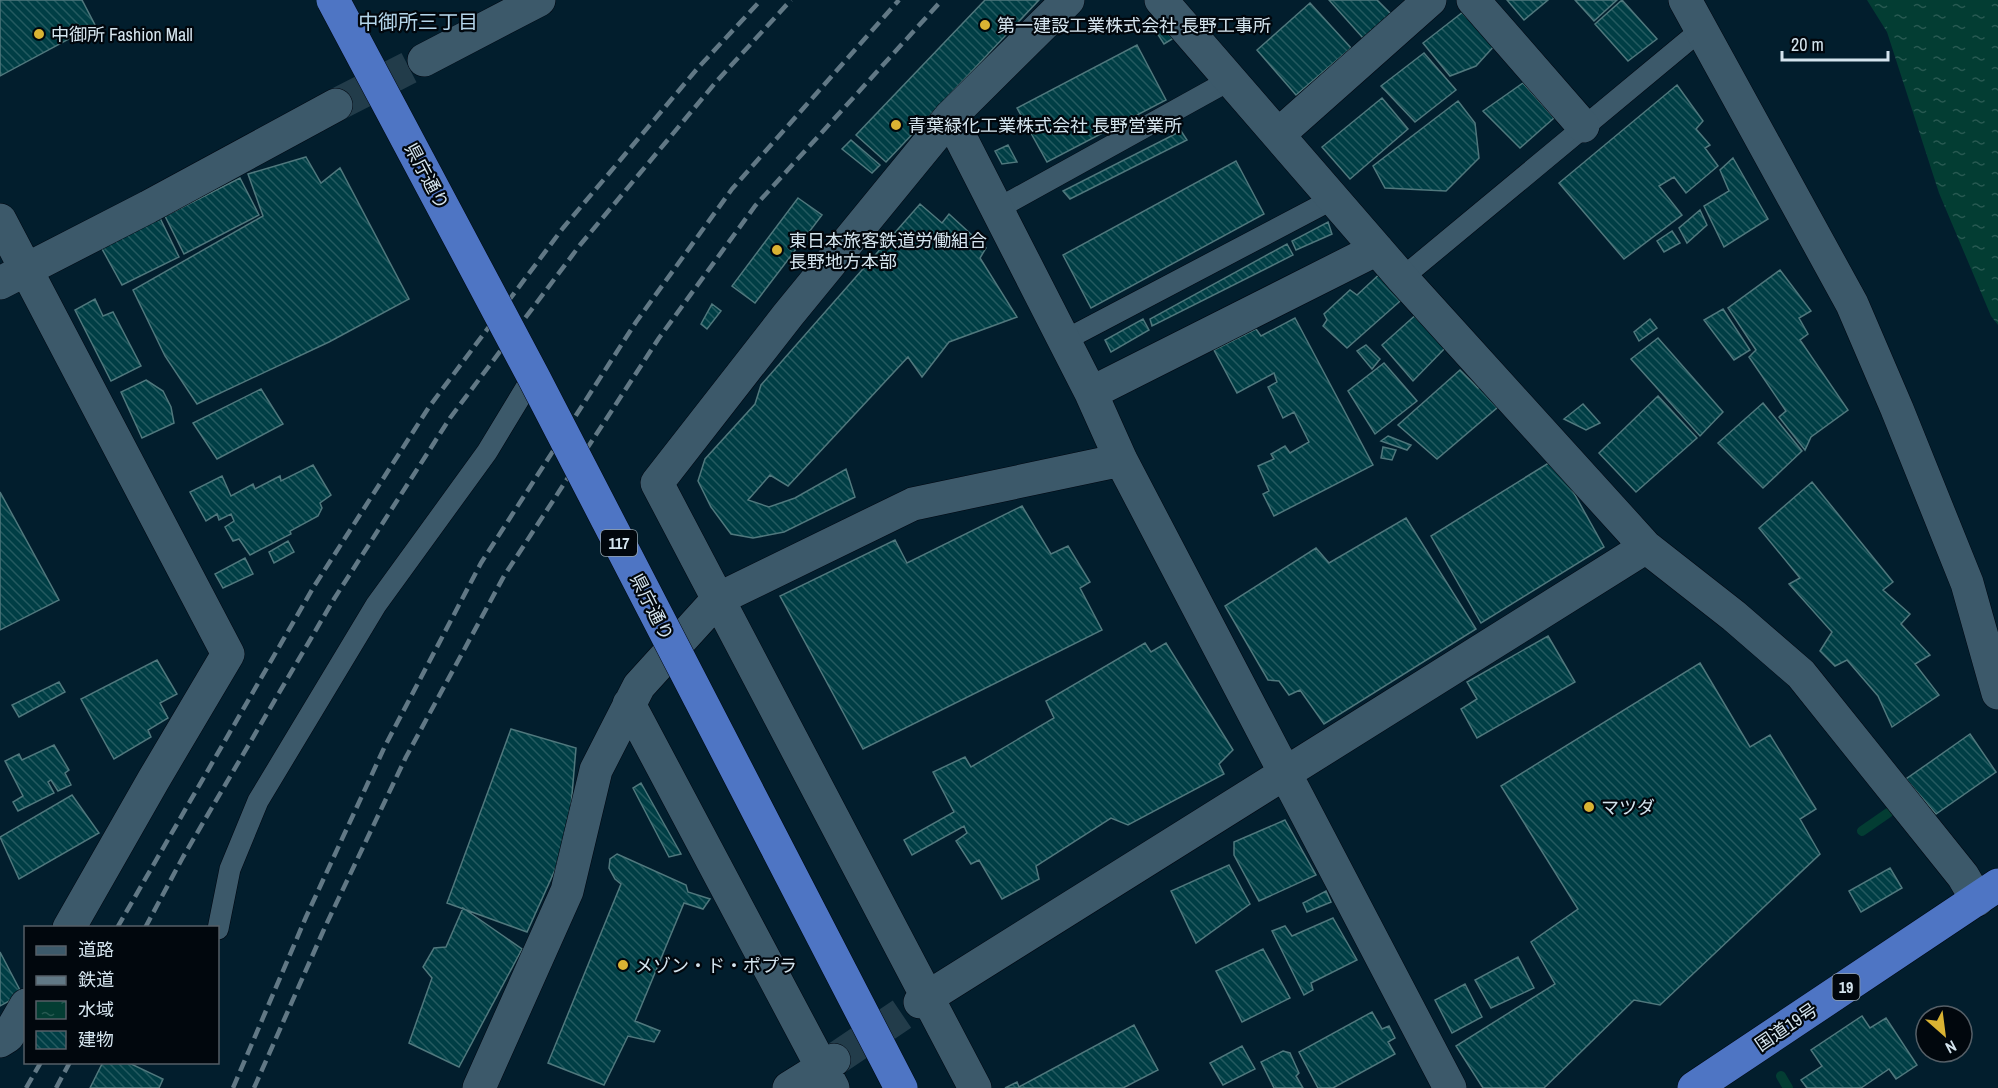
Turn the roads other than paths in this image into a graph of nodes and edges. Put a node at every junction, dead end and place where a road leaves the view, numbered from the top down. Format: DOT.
graph roads {
  1 [pos="333,0"];
  2 [pos="539,0"];
  3 [pos="1068,0"];
  4 [pos="1161,0"];
  5 [pos="1430,0"];
  6 [pos="1473,0"];
  7 [pos="1685,0"];
  8 [pos="1702,29"];
  9 [pos="424,60"];
  10 [pos="1230,80"];
  11 [pos="336,105"];
  12 [pos="950,117"];
  13 [pos="1583,126"];
  14 [pos="1278,135"];
  15 [pos="1333,199"];
  16 [pos="997,209"];
  17 [pos="0,220"];
  18 [pos="1377,249"];
  19 [pos="14,276"];
  20 [pos="1402,278"];
  21 [pos="1065,340"];
  22 [pos="533,376"];
  23 [pos="1091,393"];
  24 [pos="1121,459"];
  25 [pos="1646,547"];
  26 [pos="718,599"];
  27 [pos="1998,693"];
  28 [pos="629,704"];
  29 [pos="1285,774"];
  30 [pos="1988,893"];
  31 [pos="70,926"];
  32 [pos="219,926"];
  33 [pos="924,1000"];
  34 [pos="24,1008"];
  35 [pos="0,1041"];
  36 [pos="829,1072"];
  37 [pos="479,1088"];
  38 [pos="789,1088"];
  39 [pos="901,1088"];
  40 [pos="975,1088"];
  41 [pos="1450,1088"];
  42 [pos="1694,1088"];
  1 -- 22 [label="highway, 県庁通り / 117, bridge"];
  2 -- 9 [label="street"];
  3 -- 12 [label="street"];
  4 -- 10 [label="street"];
  5 -- 14 [label="street"];
  6 -- 13 [label="street"];
  7 -- 8 [label="street"];
  8 -- 13 [label="lane"];
  8 -- 27 [label="street"];
  10 -- 14 [label="street"];
  10 -- 16 [label="lane"];
  11 -- 19 [label="street"];
  12 -- 16 [label="street"];
  12 -- 26 [label="street"];
  13 -- 20 [label="lane"];
  14 -- 15 [label="street"];
  15 -- 18 [label="street"];
  15 -- 21 [label="lane"];
  16 -- 21 [label="street"];
  17 -- 19 [label="street"];
  18 -- 20 [label="street"];
  18 -- 23 [label="street"];
  19 -- 31 [label="street"];
  20 -- 25 [label="street"];
  21 -- 23 [label="street"];
  22 -- 32 [label="lane"];
  22 -- 39 [label="highway, 県庁通り / 117, bridge"];
  23 -- 24 [label="street"];
  24 -- 26 [label="street"];
  24 -- 29 [label="street"];
  25 -- 29 [label="street"];
  25 -- 30 [label="street"];
  26 -- 28 [label="street"];
  26 -- 33 [label="street"];
  28 -- 36 [label="street"];
  28 -- 37 [label="street"];
  29 -- 33 [label="street"];
  29 -- 41 [label="street"];
  30 -- 42 [label="highway, 国道19号 / 19"];
  33 -- 40 [label="street"];
  34 -- 35 [label="street"];
  36 -- 38 [label="street"];
}
